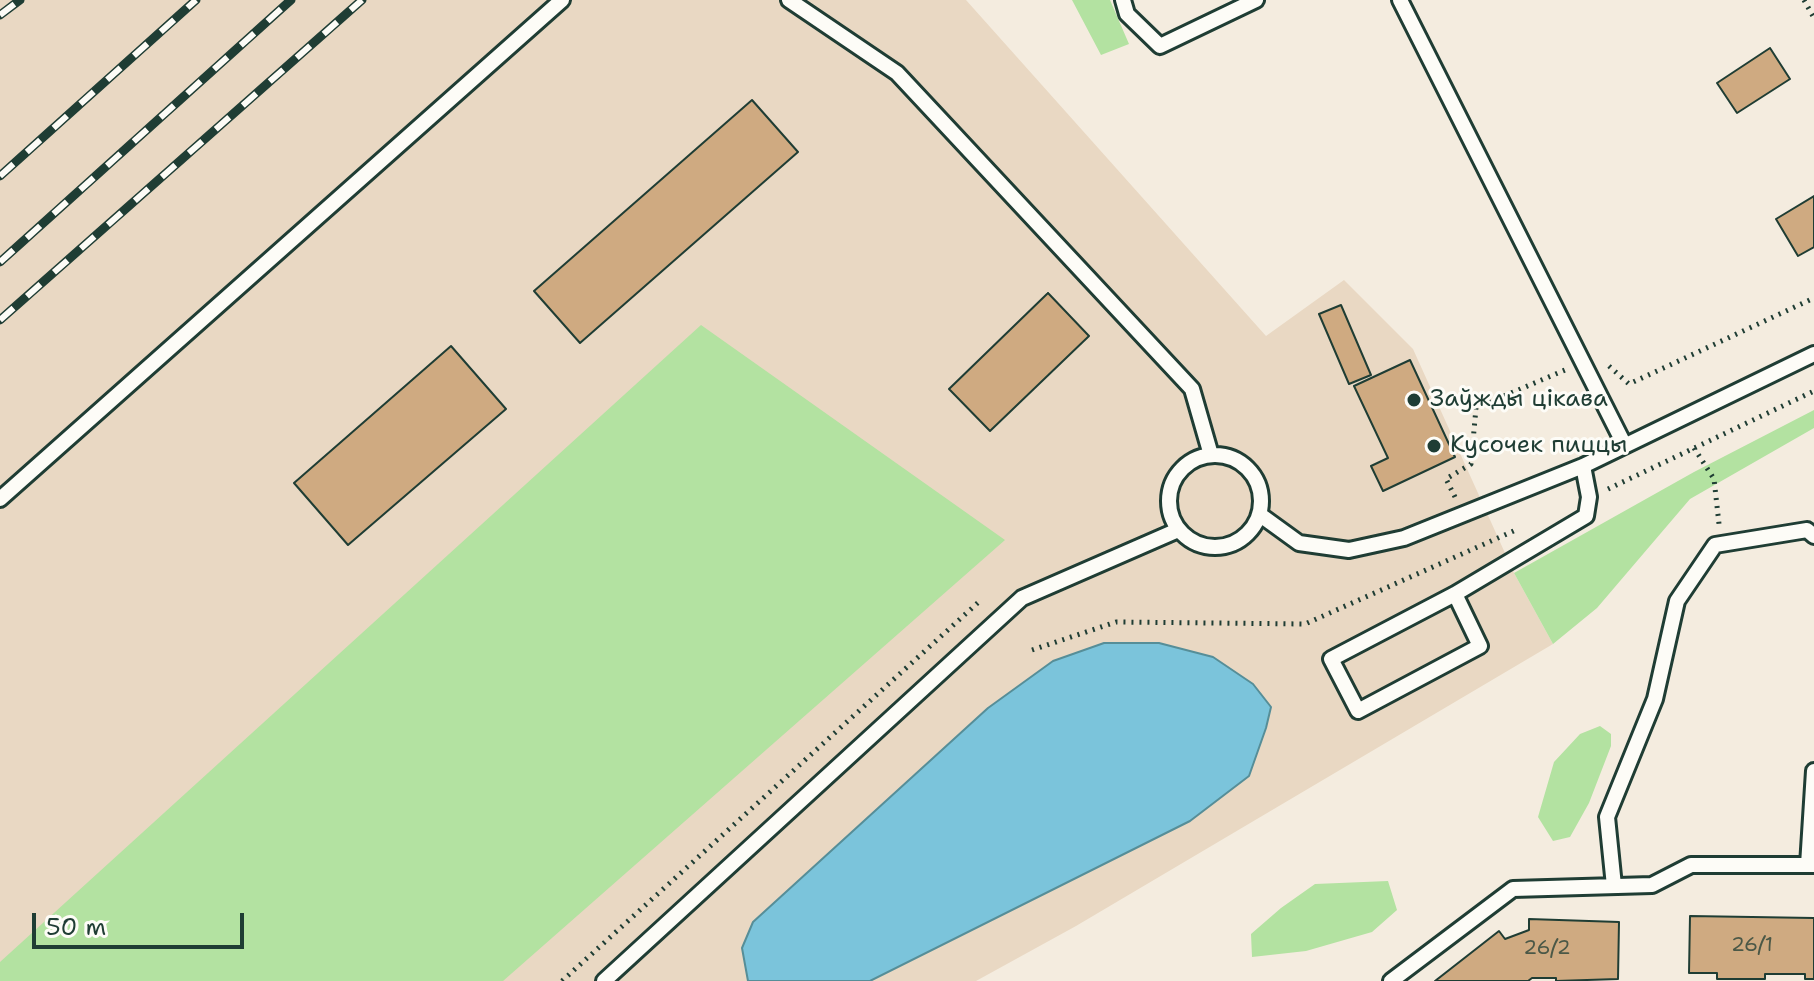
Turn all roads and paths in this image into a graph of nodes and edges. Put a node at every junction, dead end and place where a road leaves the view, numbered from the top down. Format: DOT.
graph roads {
  1 [pos="562,0"];
  2 [pos="789,0"];
  3 [pos="1123,0"];
  4 [pos="1256,0"];
  5 [pos="1400,0"];
  6 [pos="1804,0"];
  7 [pos="1814,18"];
  8 [pos="1814,354"];
  9 [pos="1624,444"];
  10 [pos="1694,448"];
  11 [pos="1211,455"];
  12 [pos="1583,466"];
  13 [pos="0,499"];
  14 [pos="1259,514"];
  15 [pos="1178,530"];
  16 [pos="1814,536"];
  17 [pos="1715,545"];
  18 [pos="1455,594"];
  19 [pos="982,599"];
  20 [pos="1814,771"];
  21 [pos="1811,865"];
  22 [pos="1614,886"];
  23 [pos="562,981"];
  24 [pos="604,981"];
  25 [pos="1391,981"];
  1 -- 13 [label="lane"];
  2 -- 11 [label="lane"];
  3 -- 4 [label="lane"];
  5 -- 9 [label="lane"];
  6 -- 7 [label="path"];
  8 -- 9 [label="lane"];
  9 -- 12 [label="lane"];
  10 -- 17 [label="path"];
  11 -- 14 [label="lane"];
  11 -- 15 [label="lane"];
  12 -- 14 [label="lane"];
  12 -- 18 [label="lane"];
  14 -- 15 [label="lane"];
  15 -- 24 [label="lane"];
  16 -- 17 [label="lane"];
  17 -- 22 [label="lane"];
  18 -- 18 [label="lane"];
  19 -- 23 [label="path"];
  20 -- 21 [label="lane"];
  21 -- 22 [label="lane"];
  22 -- 25 [label="lane"];
}
